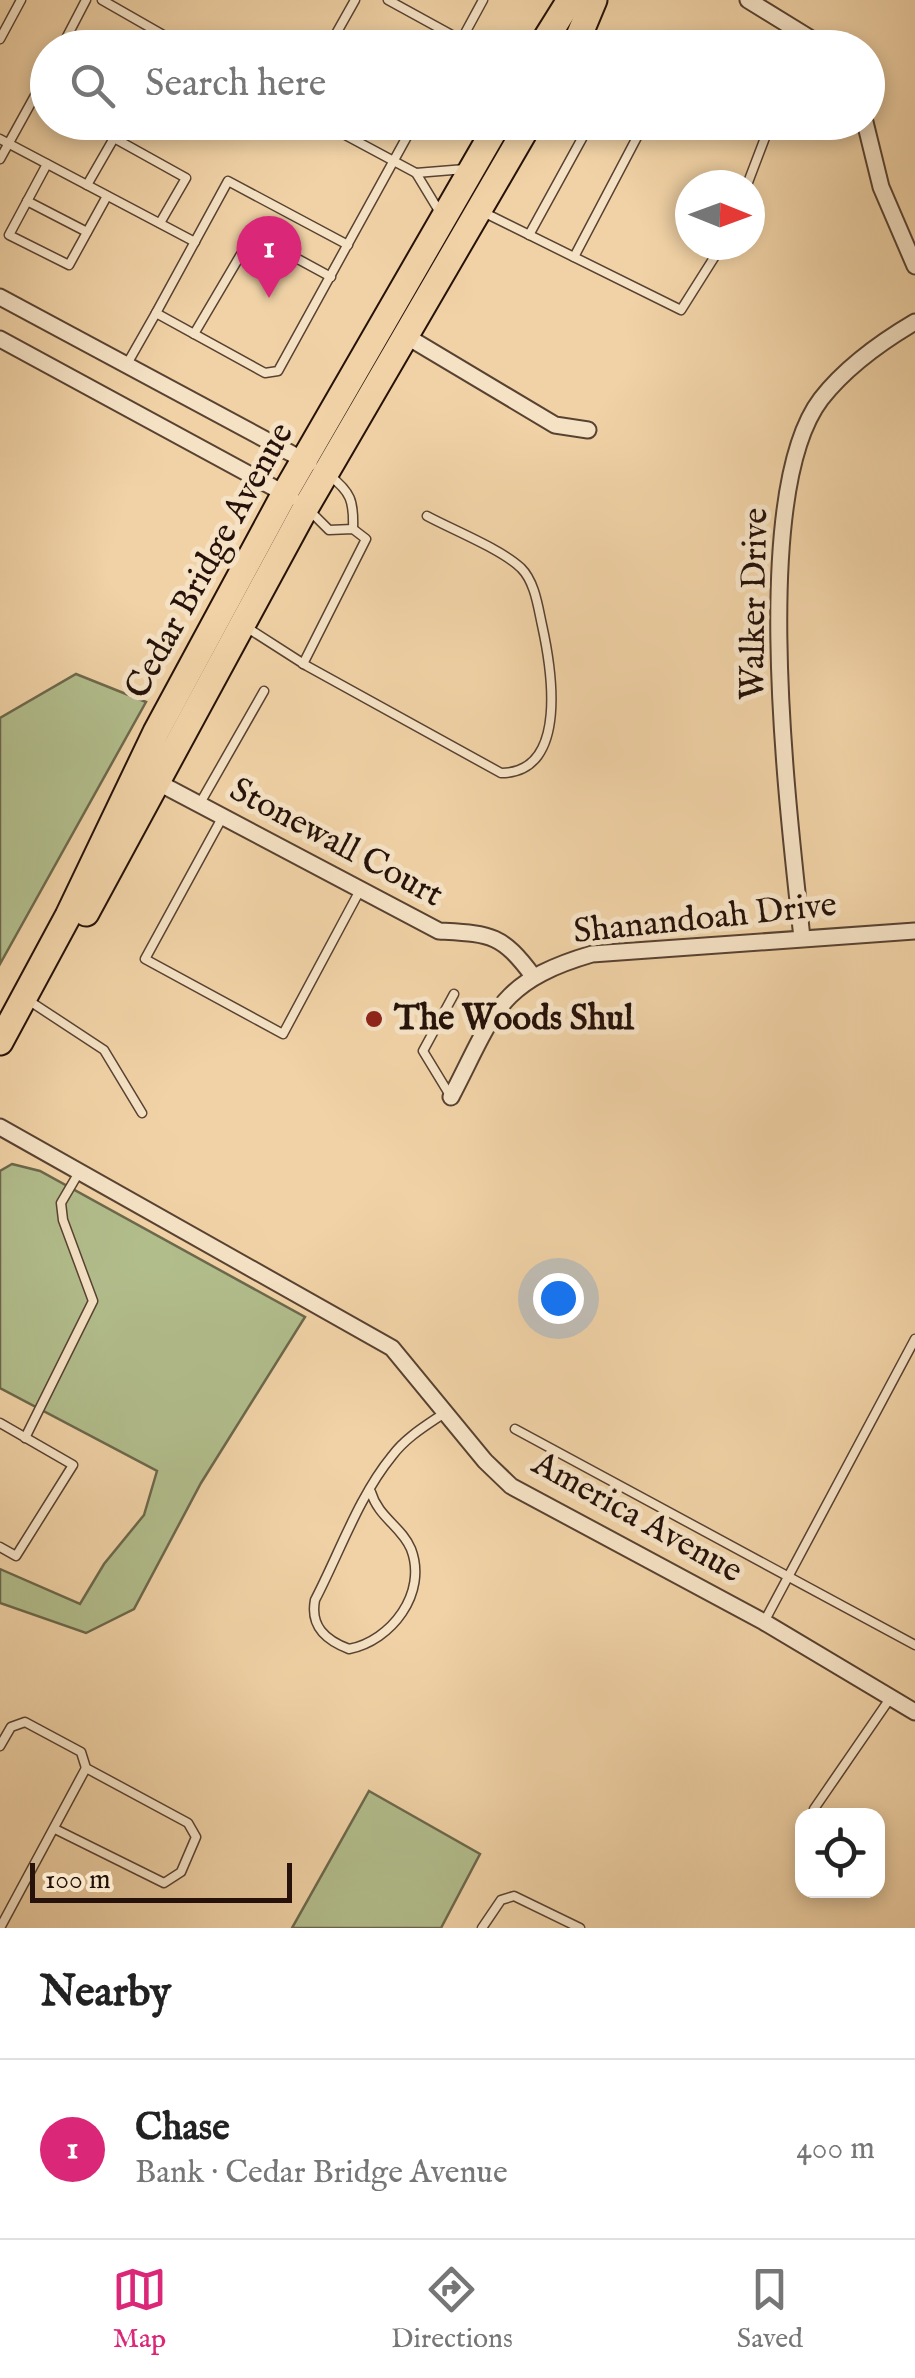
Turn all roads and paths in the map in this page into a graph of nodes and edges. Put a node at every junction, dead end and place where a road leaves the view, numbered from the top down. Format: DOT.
graph roads {
  1 [pos="21,0"];
  2 [pos="86,0"];
  3 [pos="102,0"];
  4 [pos="355,0"];
  5 [pos="388,0"];
  6 [pos="483,0"];
  7 [pos="570,0"];
  8 [pos="594,0"];
  9 [pos="748,0"];
  10 [pos="70,30"];
  11 [pos="154,30"];
  12 [pos="338,30"];
  13 [pos="436,30"];
  14 [pos="467,30"];
  15 [pos="551,30"];
  16 [pos="582,30"];
  17 [pos="794,30"];
  18 [pos="0,39"];
  19 [pos="30,100"];
  20 [pos="113,140"];
  21 [pos="118,140"];
  22 [pos="355,140"];
  23 [pos="405,140"];
  24 [pos="490,140"];
  25 [pos="520,140"];
  26 [pos="581,140"];
  27 [pos="636,140"];
  28 [pos="763,140"];
  29 [pos="870,140"];
  30 [pos="4,141"];
  31 [pos="0,159"];
  32 [pos="394,161"];
  33 [pos="48,164"];
  34 [pos="475,168"];
  35 [pos="752,170"];
  36 [pos="416,173"];
  37 [pos="87,184"];
  38 [pos="107,196"];
  39 [pos="27,201"];
  40 [pos="479,210"];
  41 [pos="443,219"];
  42 [pos="160,223"];
  43 [pos="87,232"];
  44 [pos="529,235"];
  45 [pos="195,242"];
  46 [pos="348,245"];
  47 [pos="574,257"];
  48 [pos="713,260"];
  49 [pos="915,266"];
  50 [pos="331,277"];
  51 [pos="0,296"];
  52 [pos="156,313"];
  53 [pos="915,322"];
  54 [pos="194,334"];
  55 [pos="406,336"];
  56 [pos="0,339"];
  57 [pos="125,366"];
  58 [pos="588,430"];
  59 [pos="315,467"];
  60 [pos="295,500"];
  61 [pos="428,516"];
  62 [pos="353,529"];
  63 [pos="242,624"];
  64 [pos="303,664"];
  65 [pos="264,691"];
  66 [pos="159,783"];
  67 [pos="199,805"];
  68 [pos="222,818"];
  69 [pos="359,892"];
  70 [pos="915,931"];
  71 [pos="802,938"];
  72 [pos="41,966"];
  73 [pos="533,976"];
  74 [pos="454,994"];
  75 [pos="24,998"];
  76 [pos="0,1042"];
  77 [pos="451,1097"];
  78 [pos="142,1113"];
  79 [pos="0,1127"];
  80 [pos="78,1174"];
  81 [pos="915,1340"];
  82 [pos="446,1412"];
  83 [pos="0,1423"];
  84 [pos="515,1429"];
  85 [pos="25,1438"];
  86 [pos="371,1492"];
  87 [pos="0,1547"];
  88 [pos="788,1579"];
  89 [pos="764,1622"];
  90 [pos="915,1645"];
  91 [pos="890,1697"];
  92 [pos="915,1712"];
  93 [pos="0,1746"];
  94 [pos="86,1768"];
  95 [pos="815,1808"];
  96 [pos="55,1829"];
  97 [pos="0,1906"];
  98 [pos="10,1911"];
  99 [pos="0,1928"];
  100 [pos="482,1928"];
  101 [pos="580,1928"];
  1 -- 18 [label="lane"];
  2 -- 10 [label="lane"];
  3 -- 11 [label="lane"];
  4 -- 12 [label="lane"];
  5 -- 13 [label="lane"];
  6 -- 14 [label="lane"];
  7 -- 15 [label="main road"];
  8 -- 16 [label="main road"];
  9 -- 17 [label="street"];
  19 -- 30 [label="lane"];
  20 -- 37 [label="lane"];
  21 -- 42 [label="lane"];
  22 -- 32 [label="lane"];
  23 -- 32 [label="lane"];
  24 -- 34 [label="main road, Cedar Bridge Avenue"];
  25 -- 40 [label="main road"];
  26 -- 44 [label="lane"];
  27 -- 47 [label="lane"];
  28 -- 35 [label="lane"];
  29 -- 49 [label="street"];
  30 -- 31 [label="lane"];
  30 -- 33 [label="lane"];
  32 -- 36 [label="lane"];
  32 -- 46 [label="lane"];
  33 -- 37 [label="lane"];
  33 -- 39 [label="lane"];
  34 -- 36 [label="lane"];
  34 -- 41 [label="main road, Cedar Bridge Avenue"];
  36 -- 41 [label="lane"];
  37 -- 38 [label="lane"];
  38 -- 42 [label="lane"];
  38 -- 43 [label="lane"];
  39 -- 43 [label="lane"];
  39 -- 43 [label="lane"];
  40 -- 44 [label="lane"];
  40 -- 55 [label="main road"];
  41 -- 59 [label="main road, Cedar Bridge Avenue"];
  42 -- 45 [label="lane"];
  44 -- 47 [label="lane"];
  45 -- 46 [label="lane"];
  45 -- 52 [label="lane"];
  46 -- 50 [label="lane"];
  47 -- 48 [label="lane"];
  50 -- 54 [label="lane"];
  50 -- 54 [label="lane"];
  51 -- 57 [label="street"];
  52 -- 54 [label="lane"];
  52 -- 57 [label="lane"];
  53 -- 71 [label="street, Walker Drive"];
  55 -- 58 [label="street"];
  55 -- 59 [label="main road"];
  56 -- 60 [label="street"];
  57 -- 59 [label="street"];
  59 -- 60 [label="main road"];
  59 -- 62 [label="lane"];
  60 -- 62 [label="lane"];
  60 -- 63 [label="main road"];
  60 -- 72 [label="main road, Cedar Bridge Avenue"];
  61 -- 64 [label="lane"];
  62 -- 64 [label="lane"];
  63 -- 64 [label="lane"];
  63 -- 66 [label="main road"];
  65 -- 67 [label="lane"];
  66 -- 67 [label="street, Stonewall Court"];
  66 -- 72 [label="main road"];
  67 -- 68 [label="street, Stonewall Court"];
  68 -- 69 [label="street, Stonewall Court"];
  68 -- 69 [label="lane"];
  69 -- 73 [label="street, Stonewall Court"];
  70 -- 71 [label="street, Shanandoah Drive"];
  71 -- 73 [label="street, Shanandoah Drive"];
  72 -- 75 [label="main road, Cedar Bridge Avenue"];
  73 -- 77 [label="street, Shanandoah Drive"];
  74 -- 77 [label="lane"];
  75 -- 76 [label="main road, Cedar Bridge Avenue"];
  75 -- 78 [label="lane"];
  79 -- 80 [label="street, America Avenue"];
  80 -- 82 [label="street, America Avenue"];
  80 -- 85 [label="lane"];
  81 -- 88 [label="lane"];
  82 -- 86 [label="lane"];
  82 -- 89 [label="street, America Avenue"];
  83 -- 85 [label="lane"];
  84 -- 88 [label="lane"];
  85 -- 87 [label="lane"];
  86 -- 86 [label="lane"];
  88 -- 89 [label="lane"];
  88 -- 90 [label="lane"];
  89 -- 91 [label="street, America Avenue"];
  91 -- 92 [label="street, America Avenue"];
  91 -- 95 [label="lane"];
  93 -- 94 [label="lane"];
  94 -- 96 [label="lane"];
  94 -- 96 [label="lane"];
  96 -- 98 [label="lane"];
  97 -- 98 [label="lane"];
  98 -- 99 [label="lane"];
  100 -- 101 [label="lane"];
}
